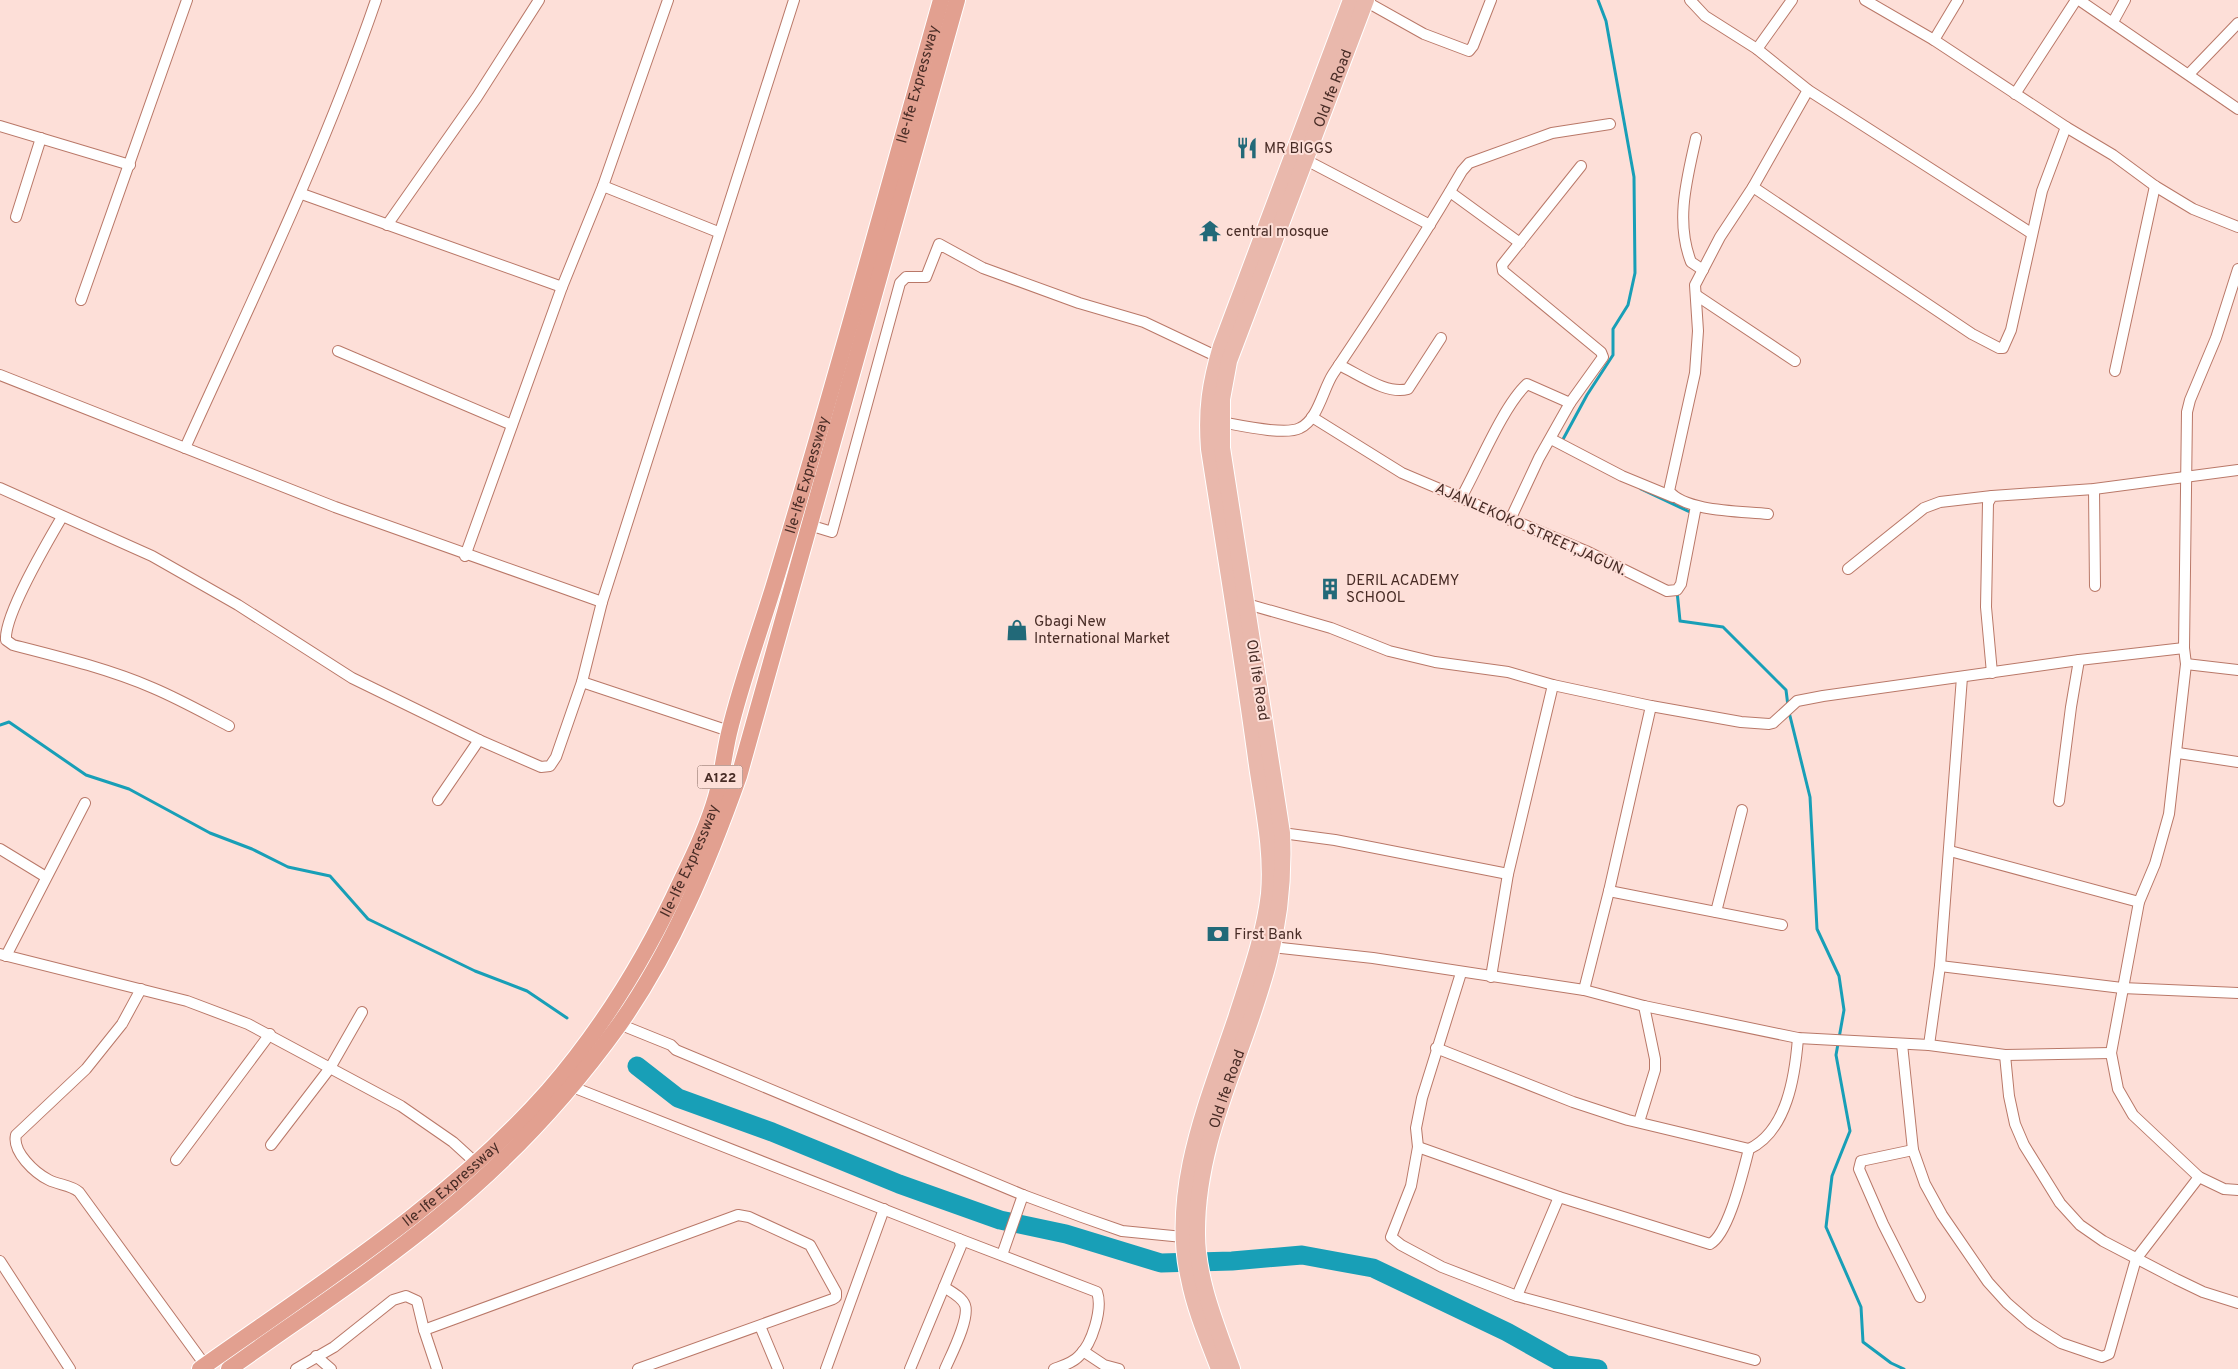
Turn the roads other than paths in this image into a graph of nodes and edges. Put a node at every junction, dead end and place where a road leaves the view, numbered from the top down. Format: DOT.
graph roads {
  1 [pos="187,0"];
  2 [pos="376,0"];
  3 [pos="539,0"];
  4 [pos="794,0"];
  5 [pos="941,0"];
  6 [pos="956,0"];
  7 [pos="1361,0"];
  8 [pos="1492,0"];
  9 [pos="1690,0"];
  10 [pos="1792,0"];
  11 [pos="1865,0"];
  12 [pos="1958,0"];
  13 [pos="2078,0"];
  14 [pos="2125,0"];
  15 [pos="665,1"];
  16 [pos="2113,22"];
  17 [pos="2238,23"];
  18 [pos="1934,40"];
  19 [pos="1757,49"];
  20 [pos="2189,74"];
  21 [pos="1329,80"];
  22 [pos="1808,90"];
  23 [pos="2015,94"];
  24 [pos="2238,109"];
  25 [pos="1610,124"];
  26 [pos="0,126"];
  27 [pos="2066,127"];
  28 [pos="41,138"];
  29 [pos="1696,138"];
  30 [pos="1306,160"];
  31 [pos="130,165"];
  32 [pos="1581,166"];
  33 [pos="603,186"];
  34 [pos="2155,186"];
  35 [pos="1753,187"];
  36 [pos="1450,192"];
  37 [pos="302,194"];
  38 [pos="16,218"];
  39 [pos="387,225"];
  40 [pos="1430,225"];
  41 [pos="2238,227"];
  42 [pos="718,232"];
  43 [pos="2031,233"];
  44 [pos="1520,243"];
  45 [pos="2238,269"];
  46 [pos="1703,270"];
  47 [pos="562,287"];
  48 [pos="1696,295"];
  49 [pos="81,300"];
  50 [pos="1441,338"];
  51 [pos="338,351"];
  52 [pos="1218,357"];
  53 [pos="1795,361"];
  54 [pos="1339,364"];
  55 [pos="2115,371"];
  56 [pos="0,376"];
  57 [pos="1570,403"];
  58 [pos="1312,417"];
  59 [pos="1221,422"];
  60 [pos="512,425"];
  61 [pos="1551,439"];
  62 [pos="184,448"];
  63 [pos="2238,470"];
  64 [pos="2187,475"];
  65 [pos="0,488"];
  66 [pos="2094,488"];
  67 [pos="1992,496"];
  68 [pos="1673,497"];
  69 [pos="1461,498"];
  70 [pos="1696,506"];
  71 [pos="1768,514"];
  72 [pos="62,517"];
  73 [pos="1510,520"];
  74 [pos="809,525"];
  75 [pos="465,556"];
  76 [pos="1848,569"];
  77 [pos="2095,586"];
  78 [pos="602,602"];
  79 [pos="1247,604"];
  80 [pos="2184,648"];
  81 [pos="2079,660"];
  82 [pos="2186,664"];
  83 [pos="2238,670"];
  84 [pos="1992,673"];
  85 [pos="1962,677"];
  86 [pos="582,682"];
  87 [pos="1553,686"];
  88 [pos="1651,706"];
  89 [pos="1257,712"];
  90 [pos="229,726"];
  91 [pos="730,731"];
  92 [pos="479,740"];
  93 [pos="2178,753"];
  94 [pos="2238,762"];
  95 [pos="438,800"];
  96 [pos="2059,801"];
  97 [pos="85,802"];
  98 [pos="1742,810"];
  99 [pos="1282,833"];
  100 [pos="0,849"];
  101 [pos="1950,851"];
  102 [pos="1508,874"];
  103 [pos="46,877"];
  104 [pos="1609,891"];
  105 [pos="2139,902"];
  106 [pos="1716,912"];
  107 [pos="1782,925"];
  108 [pos="1272,947"];
  109 [pos="3,955"];
  110 [pos="1940,966"];
  111 [pos="1461,973"];
  112 [pos="1491,976"];
  113 [pos="2122,988"];
  114 [pos="141,989"];
  115 [pos="1584,990"];
  116 [pos="2238,993"];
  117 [pos="1644,1006"];
  118 [pos="362,1012"];
  119 [pos="619,1024"];
  120 [pos="270,1034"];
  121 [pos="1798,1038"];
  122 [pos="1902,1044"];
  123 [pos="1929,1045"];
  124 [pos="1436,1048"];
  125 [pos="2111,1053"];
  126 [pos="2005,1055"];
  127 [pos="330,1068"];
  128 [pos="570,1086"];
  129 [pos="1639,1122"];
  130 [pos="271,1146"];
  131 [pos="1418,1147"];
  132 [pos="1750,1149"];
  133 [pos="1913,1150"];
  134 [pos="176,1160"];
  135 [pos="476,1163"];
  136 [pos="1195,1170"];
  137 [pos="2199,1177"];
  138 [pos="2238,1190"];
  139 [pos="1559,1197"];
  140 [pos="1022,1198"];
  141 [pos="884,1209"];
  142 [pos="1183,1237"];
  143 [pos="959,1239"];
  144 [pos="1003,1252"];
  145 [pos="2136,1259"];
  146 [pos="0,1261"];
  147 [pos="1194,1267"];
  148 [pos="944,1287"];
  149 [pos="1516,1296"];
  150 [pos="836,1297"];
  151 [pos="1920,1297"];
  152 [pos="850,1300"];
  153 [pos="2238,1303"];
  154 [pos="760,1326"];
  155 [pos="424,1330"];
  156 [pos="1083,1351"];
  157 [pos="316,1356"];
  158 [pos="1755,1360"];
  159 [pos="202,1367"];
  160 [pos="70,1369"];
  161 [pos="229,1369"];
  162 [pos="296,1369"];
  163 [pos="331,1369"];
  164 [pos="437,1369"];
  165 [pos="638,1369"];
  166 [pos="778,1369"];
  167 [pos="826,1369"];
  168 [pos="910,1369"];
  169 [pos="945,1369"];
  170 [pos="1054,1369"];
  171 [pos="1119,1369"];
  172 [pos="1219,1369"];
  173 [pos="1232,1369"];
  1 -- 31 [label="street"];
  2 -- 37 [label="street"];
  3 -- 39 [label="street"];
  4 -- 42 [label="street"];
  5 -- 91 [label="highway, Ile-Ife Expressway / A122"];
  6 -- 74 [label="highway, Ile-Ife Expressway / A122"];
  7 -- 8 [label="street"];
  7 -- 21 [label="main road, Old Ife Road"];
  9 -- 19 [label="street"];
  10 -- 19 [label="street"];
  11 -- 18 [label="street"];
  12 -- 18 [label="street"];
  13 -- 16 [label="street"];
  13 -- 23 [label="street"];
  14 -- 16 [label="street"];
  15 -- 33 [label="street"];
  16 -- 20 [label="street"];
  17 -- 20 [label="street"];
  18 -- 23 [label="street"];
  19 -- 22 [label="street"];
  20 -- 24 [label="street"];
  21 -- 30 [label="main road, Old Ife Road"];
  21 -- 52 [label="main road, Old Ife Road"];
  22 -- 35 [label="street"];
  22 -- 43 [label="street"];
  23 -- 27 [label="street"];
  25 -- 36 [label="street"];
  26 -- 28 [label="street"];
  27 -- 34 [label="street"];
  27 -- 43 [label="street"];
  28 -- 31 [label="street"];
  28 -- 38 [label="street"];
  29 -- 46 [label="street"];
  30 -- 40 [label="street"];
  30 -- 59 [label="main road, Old Ife Road"];
  31 -- 49 [label="street"];
  32 -- 44 [label="street"];
  33 -- 42 [label="street"];
  33 -- 47 [label="street"];
  34 -- 41 [label="street"];
  34 -- 55 [label="street"];
  35 -- 43 [label="street"];
  35 -- 46 [label="street"];
  36 -- 40 [label="street"];
  36 -- 44 [label="street"];
  37 -- 39 [label="street"];
  37 -- 62 [label="street"];
  39 -- 47 [label="street"];
  40 -- 54 [label="street"];
  42 -- 78 [label="street"];
  44 -- 57 [label="street"];
  45 -- 64 [label="street"];
  46 -- 48 [label="street"];
  47 -- 60 [label="street"];
  48 -- 53 [label="street"];
  48 -- 68 [label="street"];
  50 -- 54 [label="street"];
  51 -- 60 [label="street"];
  52 -- 74 [label="street"];
  52 -- 89 [label="main road, Old Ife Road"];
  54 -- 58 [label="street"];
  56 -- 62 [label="street"];
  57 -- 61 [label="street"];
  57 -- 69 [label="street"];
  58 -- 59 [label="street"];
  58 -- 69 [label="street, AJANLEKOKO STREET,JAGUN."];
  59 -- 79 [label="main road, Old Ife Road"];
  60 -- 75 [label="street"];
  61 -- 68 [label="street"];
  61 -- 73 [label="street"];
  62 -- 75 [label="street"];
  63 -- 64 [label="street"];
  64 -- 66 [label="street"];
  64 -- 80 [label="street"];
  65 -- 72 [label="street"];
  66 -- 67 [label="street"];
  66 -- 77 [label="street"];
  67 -- 76 [label="street"];
  67 -- 84 [label="street"];
  68 -- 70 [label="street"];
  69 -- 73 [label="street, AJANLEKOKO STREET,JAGUN."];
  70 -- 71 [label="street"];
  70 -- 73 [label="street, AJANLEKOKO STREET,JAGUN."];
  72 -- 90 [label="street"];
  72 -- 92 [label="street"];
  74 -- 119 [label="highway, Ile-Ife Expressway / A122"];
  75 -- 78 [label="street"];
  78 -- 86 [label="street"];
  79 -- 87 [label="street"];
  79 -- 89 [label="main road, Old Ife Road"];
  80 -- 81 [label="street"];
  80 -- 82 [label="street"];
  81 -- 84 [label="street"];
  81 -- 96 [label="street"];
  82 -- 83 [label="street"];
  82 -- 93 [label="street"];
  84 -- 85 [label="street"];
  85 -- 88 [label="street"];
  85 -- 101 [label="street"];
  86 -- 91 [label="street"];
  86 -- 92 [label="street"];
  87 -- 88 [label="street"];
  87 -- 102 [label="street"];
  88 -- 104 [label="street"];
  89 -- 99 [label="main road, Old Ife Road"];
  89 -- 136 [label="main road, Old Ife Road"];
  91 -- 135 [label="highway, Ile-Ife Expressway / A122"];
  92 -- 95 [label="street"];
  93 -- 94 [label="street"];
  93 -- 105 [label="street"];
  97 -- 103 [label="street"];
  98 -- 106 [label="street"];
  99 -- 102 [label="street"];
  99 -- 108 [label="main road, Old Ife Road"];
  100 -- 103 [label="street"];
  101 -- 105 [label="street"];
  101 -- 110 [label="street"];
  102 -- 112 [label="street"];
  103 -- 109 [label="street"];
  104 -- 106 [label="street"];
  104 -- 115 [label="street"];
  105 -- 113 [label="street"];
  106 -- 107 [label="street"];
  108 -- 111 [label="street"];
  108 -- 136 [label="main road, Old Ife Road"];
  109 -- 114 [label="street"];
  110 -- 113 [label="street"];
  110 -- 123 [label="street"];
  111 -- 112 [label="street"];
  111 -- 124 [label="street"];
  112 -- 115 [label="street"];
  113 -- 116 [label="street"];
  113 -- 125 [label="street"];
  114 -- 120 [label="street"];
  114 -- 159 [label="street"];
  115 -- 117 [label="street"];
  117 -- 121 [label="street"];
  117 -- 129 [label="street"];
  118 -- 127 [label="street"];
  119 -- 128 [label="highway, Ile-Ife Expressway / A122"];
  119 -- 140 [label="street"];
  120 -- 127 [label="street"];
  120 -- 134 [label="street"];
  121 -- 122 [label="street"];
  121 -- 132 [label="street"];
  122 -- 123 [label="street"];
  122 -- 133 [label="street"];
  123 -- 126 [label="street"];
  124 -- 129 [label="street"];
  124 -- 131 [label="street"];
  125 -- 126 [label="street"];
  125 -- 137 [label="street"];
  126 -- 145 [label="street"];
  127 -- 130 [label="street"];
  127 -- 135 [label="street"];
  128 -- 141 [label="street"];
  128 -- 161 [label="highway, Ile-Ife Expressway / A122"];
  129 -- 132 [label="street"];
  131 -- 139 [label="street"];
  131 -- 149 [label="street"];
  132 -- 139 [label="street"];
  133 -- 145 [label="street"];
  133 -- 151 [label="street"];
  135 -- 159 [label="highway, Ile-Ife Expressway / A122"];
  136 -- 142 [label="main road, Old Ife Road"];
  136 -- 147 [label="main road, Old Ife Road"];
  137 -- 138 [label="street"];
  137 -- 145 [label="street"];
  139 -- 149 [label="street"];
  140 -- 142 [label="street"];
  140 -- 144 [label="street"];
  141 -- 143 [label="street"];
  141 -- 152 [label="street"];
  142 -- 147 [label="main road, Old Ife Road"];
  143 -- 144 [label="street"];
  143 -- 148 [label="street"];
  144 -- 156 [label="street"];
  145 -- 153 [label="street"];
  146 -- 160 [label="street"];
  147 -- 172 [label="main road, Old Ife Road"];
  147 -- 173 [label="main road, Old Ife Road"];
  148 -- 168 [label="street"];
  148 -- 169 [label="street"];
  149 -- 158 [label="street"];
  150 -- 152 [label="street"];
  150 -- 154 [label="street"];
  150 -- 155 [label="street"];
  152 -- 167 [label="street"];
  154 -- 165 [label="street"];
  154 -- 166 [label="street"];
  155 -- 157 [label="street"];
  155 -- 164 [label="street"];
  156 -- 170 [label="street"];
  156 -- 171 [label="street"];
  157 -- 162 [label="street"];
  157 -- 163 [label="street"];
}
